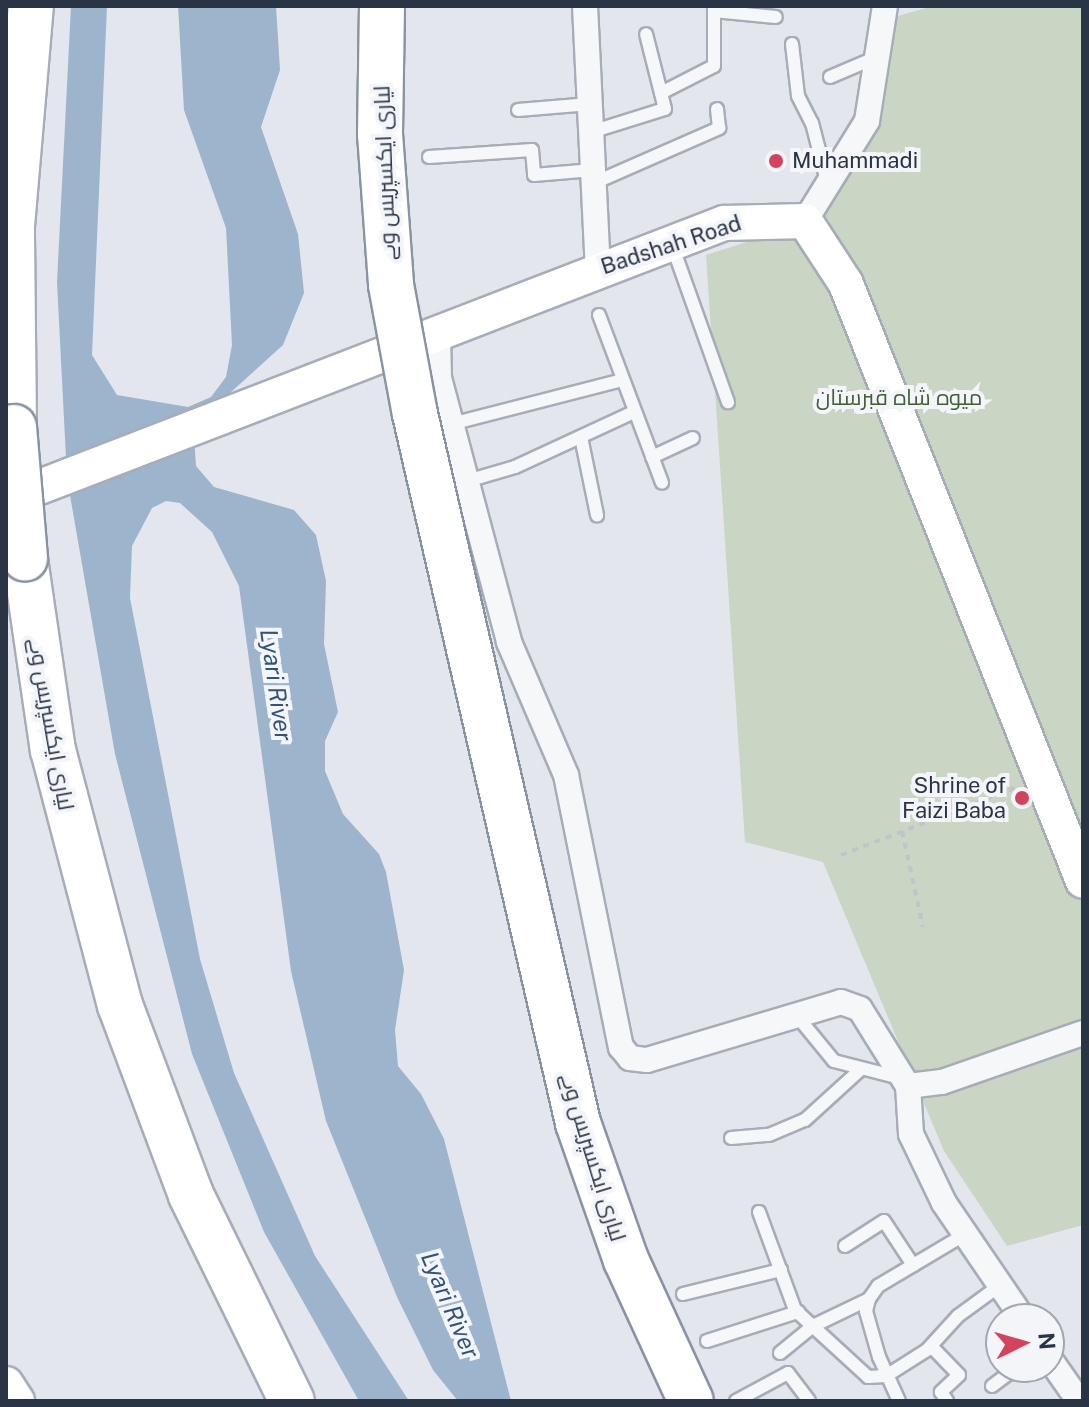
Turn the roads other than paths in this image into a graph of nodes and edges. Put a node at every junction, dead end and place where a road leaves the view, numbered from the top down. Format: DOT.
graph roads {
  1 [pos="31,6"];
  2 [pos="382,6"];
  3 [pos="585,6"];
  4 [pos="885,6"];
  5 [pos="714,8"];
  6 [pos="776,17"];
  7 [pos="646,34"];
  8 [pos="792,44"];
  9 [pos="877,57"];
  10 [pos="830,77"];
  11 [pos="661,93"];
  12 [pos="590,104"];
  13 [pos="717,109"];
  14 [pos="518,110"];
  15 [pos="591,132"];
  16 [pos="429,157"];
  17 [pos="594,176"];
  18 [pos="828,188"];
  19 [pos="805,221"];
  20 [pos="671,242"];
  21 [pos="598,269"];
  22 [pos="599,315"];
  23 [pos="438,337"];
  24 [pos="622,380"];
  25 [pos="728,402"];
  26 [pos="634,412"];
  27 [pos="451,424"];
  28 [pos="581,437"];
  29 [pos="693,438"];
  30 [pos="652,457"];
  31 [pos="467,481"];
  32 [pos="662,483"];
  33 [pos="6,500"];
  34 [pos="597,515"];
  35 [pos="1083,881"];
  36 [pos="797,1016"];
  37 [pos="1083,1033"];
  38 [pos="861,1069"];
  39 [pos="906,1082"];
  40 [pos="731,1138"];
  41 [pos="759,1212"];
  42 [pos="964,1235"];
  43 [pos="845,1246"];
  44 [pos="913,1265"];
  45 [pos="781,1270"];
  46 [pos="999,1286"];
  47 [pos="683,1294"];
  48 [pos="869,1299"];
  49 [pos="1011,1303"];
  50 [pos="798,1312"];
  51 [pos="813,1326"];
  52 [pos="707,1341"];
  53 [pos="931,1346"];
  54 [pos="780,1353"];
  55 [pos="886,1376"];
  56 [pos="1065,1381"];
  57 [pos="996,1383"];
  58 [pos="6,1384"];
  59 [pos="992,1386"];
  60 [pos="17,1401"];
  61 [pos="292,1401"];
  62 [pos="691,1401"];
  63 [pos="736,1401"];
  64 [pos="809,1401"];
  65 [pos="899,1401"];
  66 [pos="947,1401"];
  67 [pos="1079,1401"];
  1 -- 61 [label="highway, لیاری ایکسپریس وے, bridge"];
  2 -- 62 [label="highway, لیاری ایکسپریس وے, bridge"];
  3 -- 12 [label="street"];
  4 -- 9 [label="street"];
  5 -- 6 [label="lane"];
  5 -- 11 [label="lane"];
  7 -- 11 [label="lane"];
  8 -- 18 [label="lane"];
  9 -- 10 [label="lane"];
  9 -- 18 [label="street"];
  11 -- 15 [label="lane"];
  12 -- 14 [label="lane"];
  12 -- 15 [label="street"];
  13 -- 17 [label="lane"];
  15 -- 17 [label="street"];
  16 -- 17 [label="lane"];
  17 -- 21 [label="street"];
  18 -- 19 [label="street"];
  19 -- 20 [label="main road, Badshah Road"];
  19 -- 35 [label="main road"];
  20 -- 21 [label="main road, Badshah Road"];
  20 -- 25 [label="lane"];
  21 -- 23 [label="main road, Badshah Road"];
  22 -- 24 [label="lane"];
  23 -- 27 [label="street"];
  23 -- 33 [label="main road, Badshah Road"];
  24 -- 26 [label="lane"];
  24 -- 27 [label="lane"];
  26 -- 28 [label="lane"];
  26 -- 30 [label="lane"];
  27 -- 31 [label="street"];
  28 -- 31 [label="lane"];
  28 -- 34 [label="lane"];
  29 -- 30 [label="lane"];
  30 -- 32 [label="lane"];
  31 -- 36 [label="street"];
  36 -- 38 [label="lane"];
  36 -- 39 [label="street"];
  37 -- 39 [label="street"];
  38 -- 39 [label="lane"];
  38 -- 40 [label="lane"];
  39 -- 42 [label="street"];
  41 -- 45 [label="lane"];
  42 -- 44 [label="lane"];
  42 -- 46 [label="street"];
  43 -- 44 [label="lane"];
  44 -- 48 [label="lane"];
  45 -- 47 [label="lane"];
  45 -- 50 [label="lane"];
  46 -- 49 [label="street"];
  46 -- 53 [label="lane"];
  48 -- 51 [label="lane"];
  48 -- 55 [label="lane"];
  50 -- 51 [label="lane"];
  50 -- 52 [label="lane"];
  51 -- 54 [label="lane"];
  51 -- 55 [label="lane"];
  53 -- 55 [label="lane"];
  53 -- 66 [label="lane"];
  55 -- 65 [label="lane"];
  56 -- 67 [label="street"];
  57 -- 59 [label="lane"];
  58 -- 60 [label="main road"];
  63 -- 64 [label="lane"];
}
